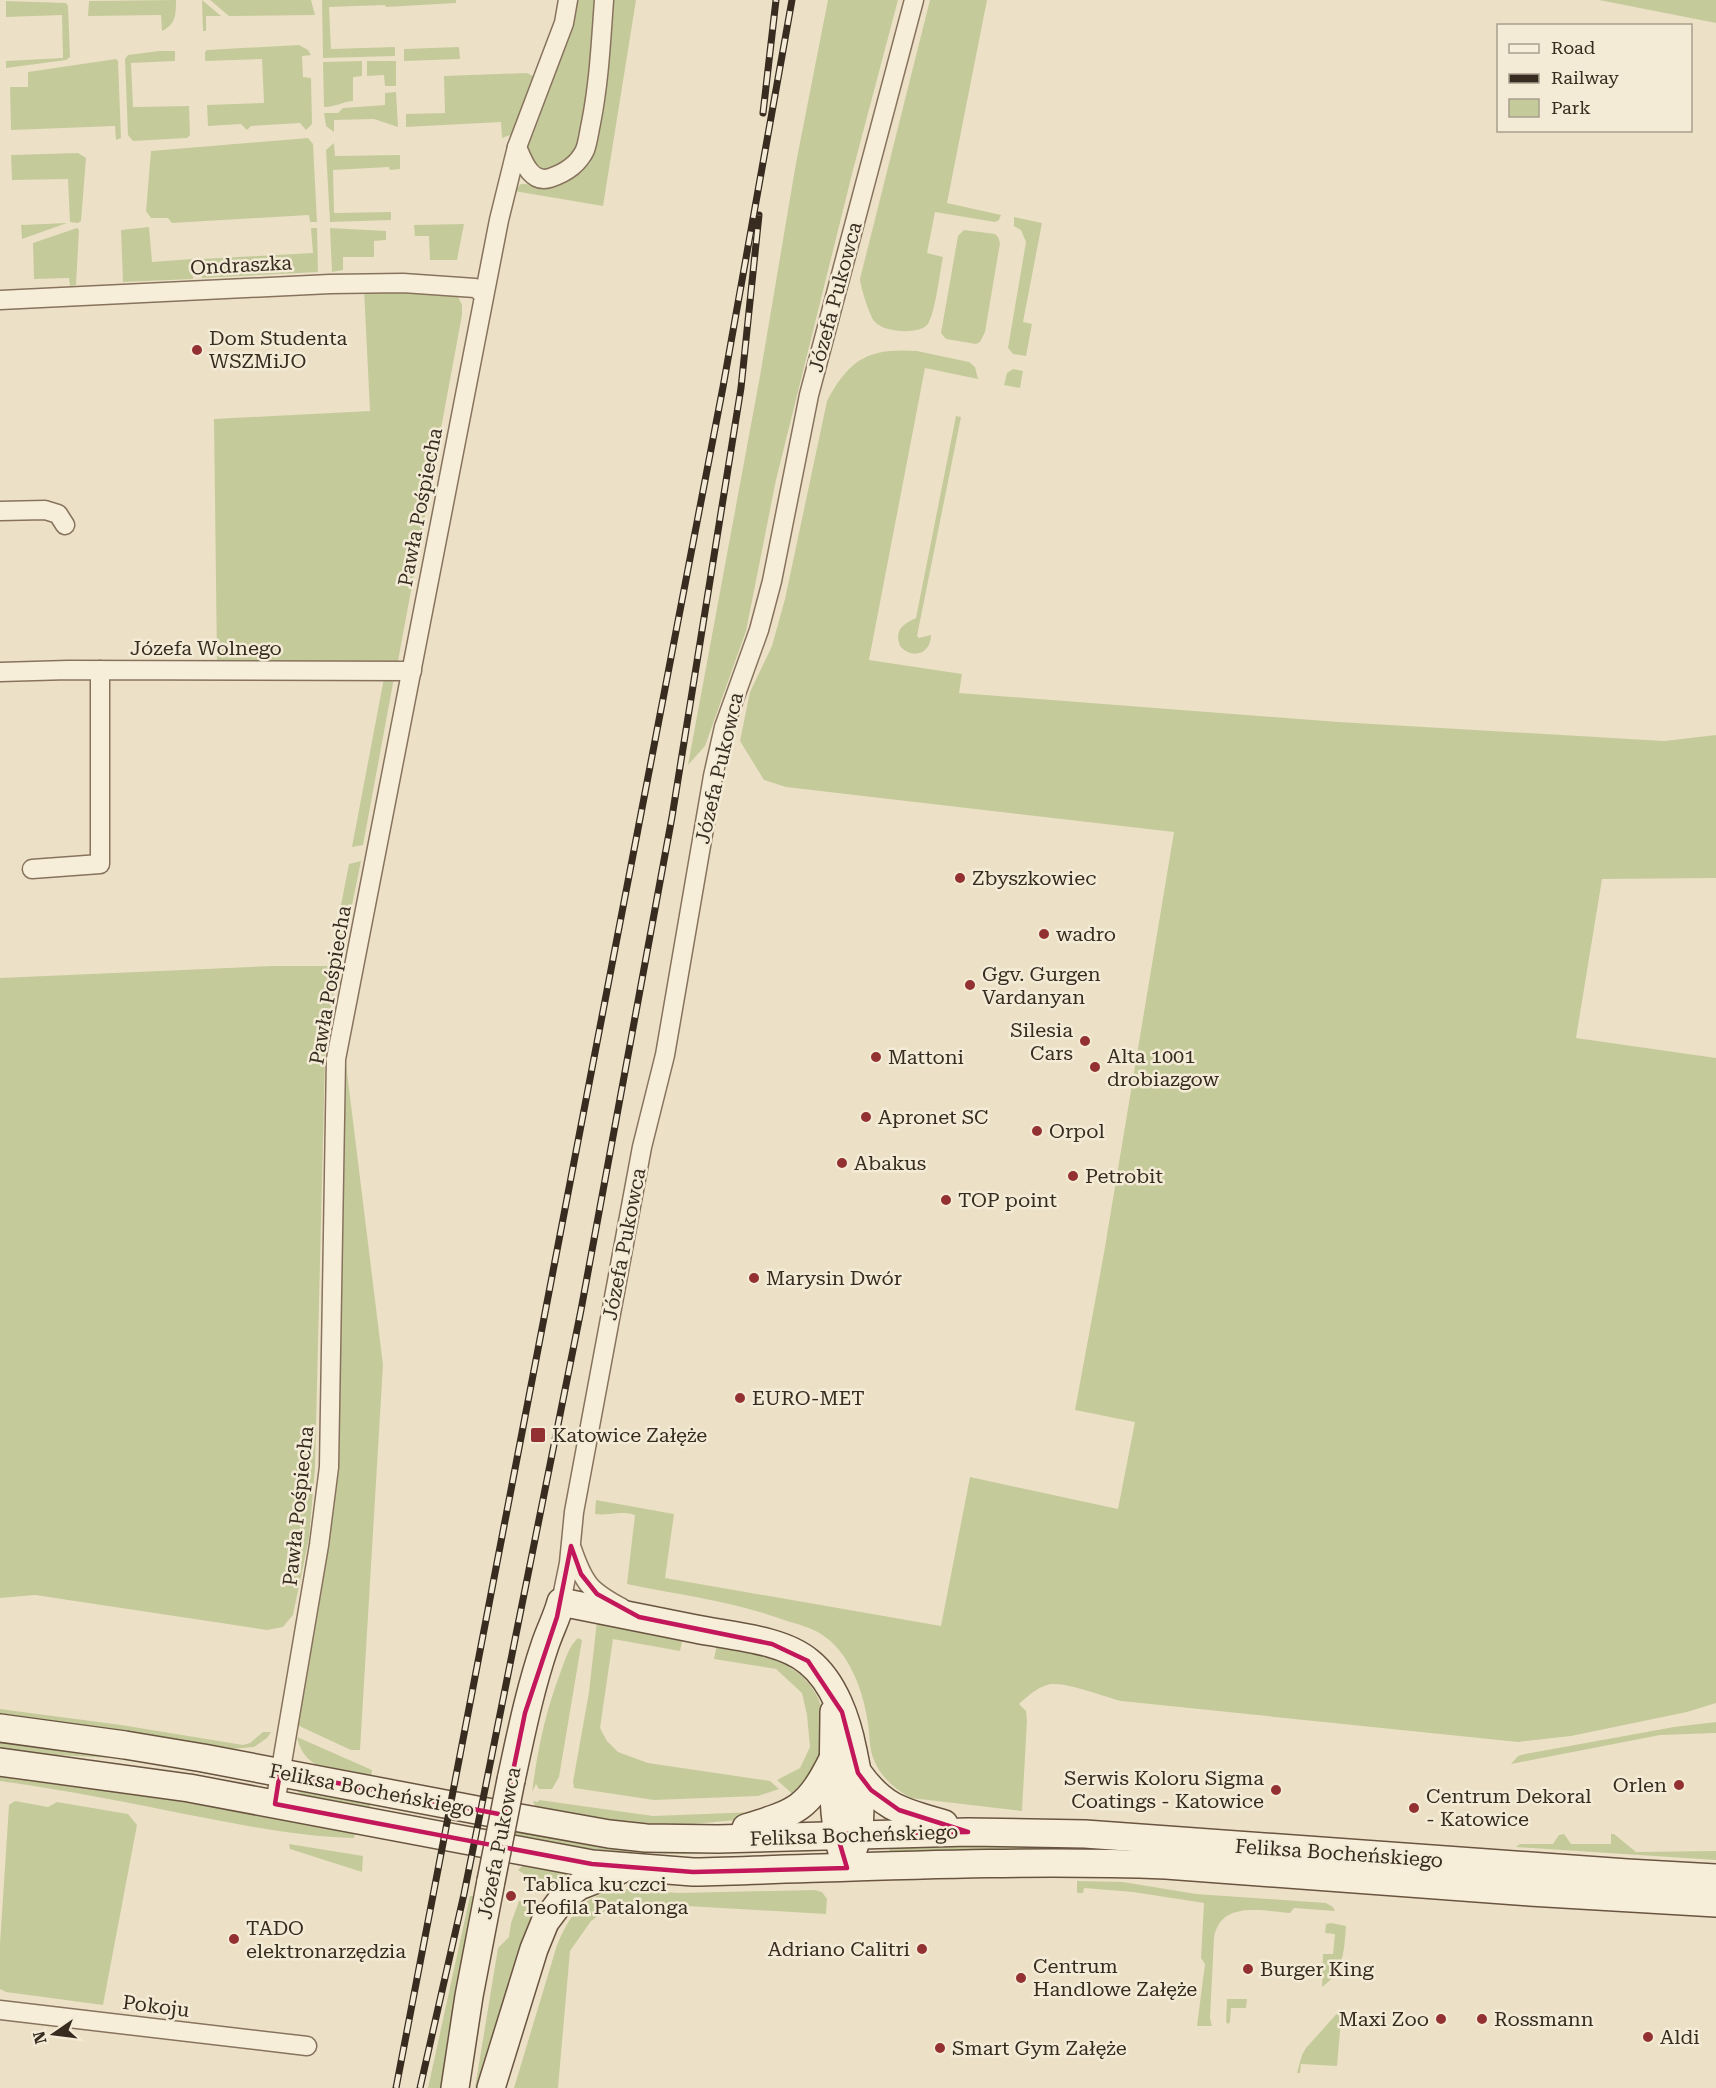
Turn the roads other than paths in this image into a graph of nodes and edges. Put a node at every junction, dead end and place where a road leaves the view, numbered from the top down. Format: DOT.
graph roads {
  1 [pos="568,0"];
  2 [pos="604,0"];
  3 [pos="914,0"];
  4 [pos="517,147"];
  5 [pos="535,177"];
  6 [pos="508,183"];
  7 [pos="483,293"];
  8 [pos="0,300"];
  9 [pos="0,511"];
  10 [pos="65,525"];
  11 [pos="100,670"];
  12 [pos="412,671"];
  13 [pos="0,672"];
  14 [pos="32,869"];
  15 [pos="571,1546"];
  16 [pos="561,1602"];
  17 [pos="639,1617"];
  18 [pos="835,1698"];
  19 [pos="0,1728"];
  20 [pos="833,1758"];
  21 [pos="0,1762"];
  22 [pos="280,1772"];
  23 [pos="858,1773"];
  24 [pos="275,1804"];
  25 [pos="968,1832"];
  26 [pos="848,1834"];
  27 [pos="718,1839"];
  28 [pos="627,1868"];
  29 [pos="847,1868"];
  30 [pos="1716,1878"];
  31 [pos="1716,1903"];
  32 [pos="0,2010"];
  33 [pos="307,2046"];
  34 [pos="455,2088"];
  35 [pos="491,2088"];
  1 -- 4 [label="street, Pawła Pośpiecha"];
  2 -- 5 [label="street"];
  3 -- 15 [label="street, Józefa Pukowca"];
  4 -- 5 [label="street"];
  4 -- 6 [label="street, Pawła Pośpiecha"];
  5 -- 6 [label="street"];
  6 -- 7 [label="street, Pawła Pośpiecha"];
  7 -- 8 [label="street, Ondraszka"];
  7 -- 12 [label="street, Pawła Pośpiecha"];
  9 -- 10 [label="street"];
  11 -- 12 [label="street, Józefa Wolnego"];
  11 -- 13 [label="street, Józefa Wolnego"];
  11 -- 14 [label="street"];
  12 -- 22 [label="street, Pawła Pośpiecha"];
  15 -- 16 [label="street, Józefa Pukowca"];
  15 -- 17 [label="street, Józefa Pukowca"];
  16 -- 17 [label="main road"];
  16 -- 34 [label="main road, Józefa Pukowca, bridge"];
  17 -- 18 [label="main road"];
  18 -- 20 [label="main road"];
  18 -- 23 [label="main road"];
  19 -- 22 [label="main road, Feliksa Bocheńskiego"];
  20 -- 26 [label="main road"];
  20 -- 27 [label="main road"];
  21 -- 24 [label="main road, Feliksa Bocheńskiego"];
  22 -- 24 [label="street, Pawła Pośpiecha"];
  22 -- 27 [label="main road, Feliksa Bocheńskiego"];
  23 -- 25 [label="main road"];
  23 -- 26 [label="main road"];
  24 -- 28 [label="main road, Feliksa Bocheńskiego"];
  25 -- 26 [label="main road, Feliksa Bocheńskiego"];
  25 -- 30 [label="main road, Feliksa Bocheńskiego"];
  26 -- 27 [label="main road, Feliksa Bocheńskiego"];
  26 -- 29 [label="main road"];
  28 -- 29 [label="main road, Feliksa Bocheńskiego"];
  28 -- 35 [label="main road"];
  29 -- 31 [label="main road, Feliksa Bocheńskiego"];
  32 -- 33 [label="street, Pokoju"];
}
